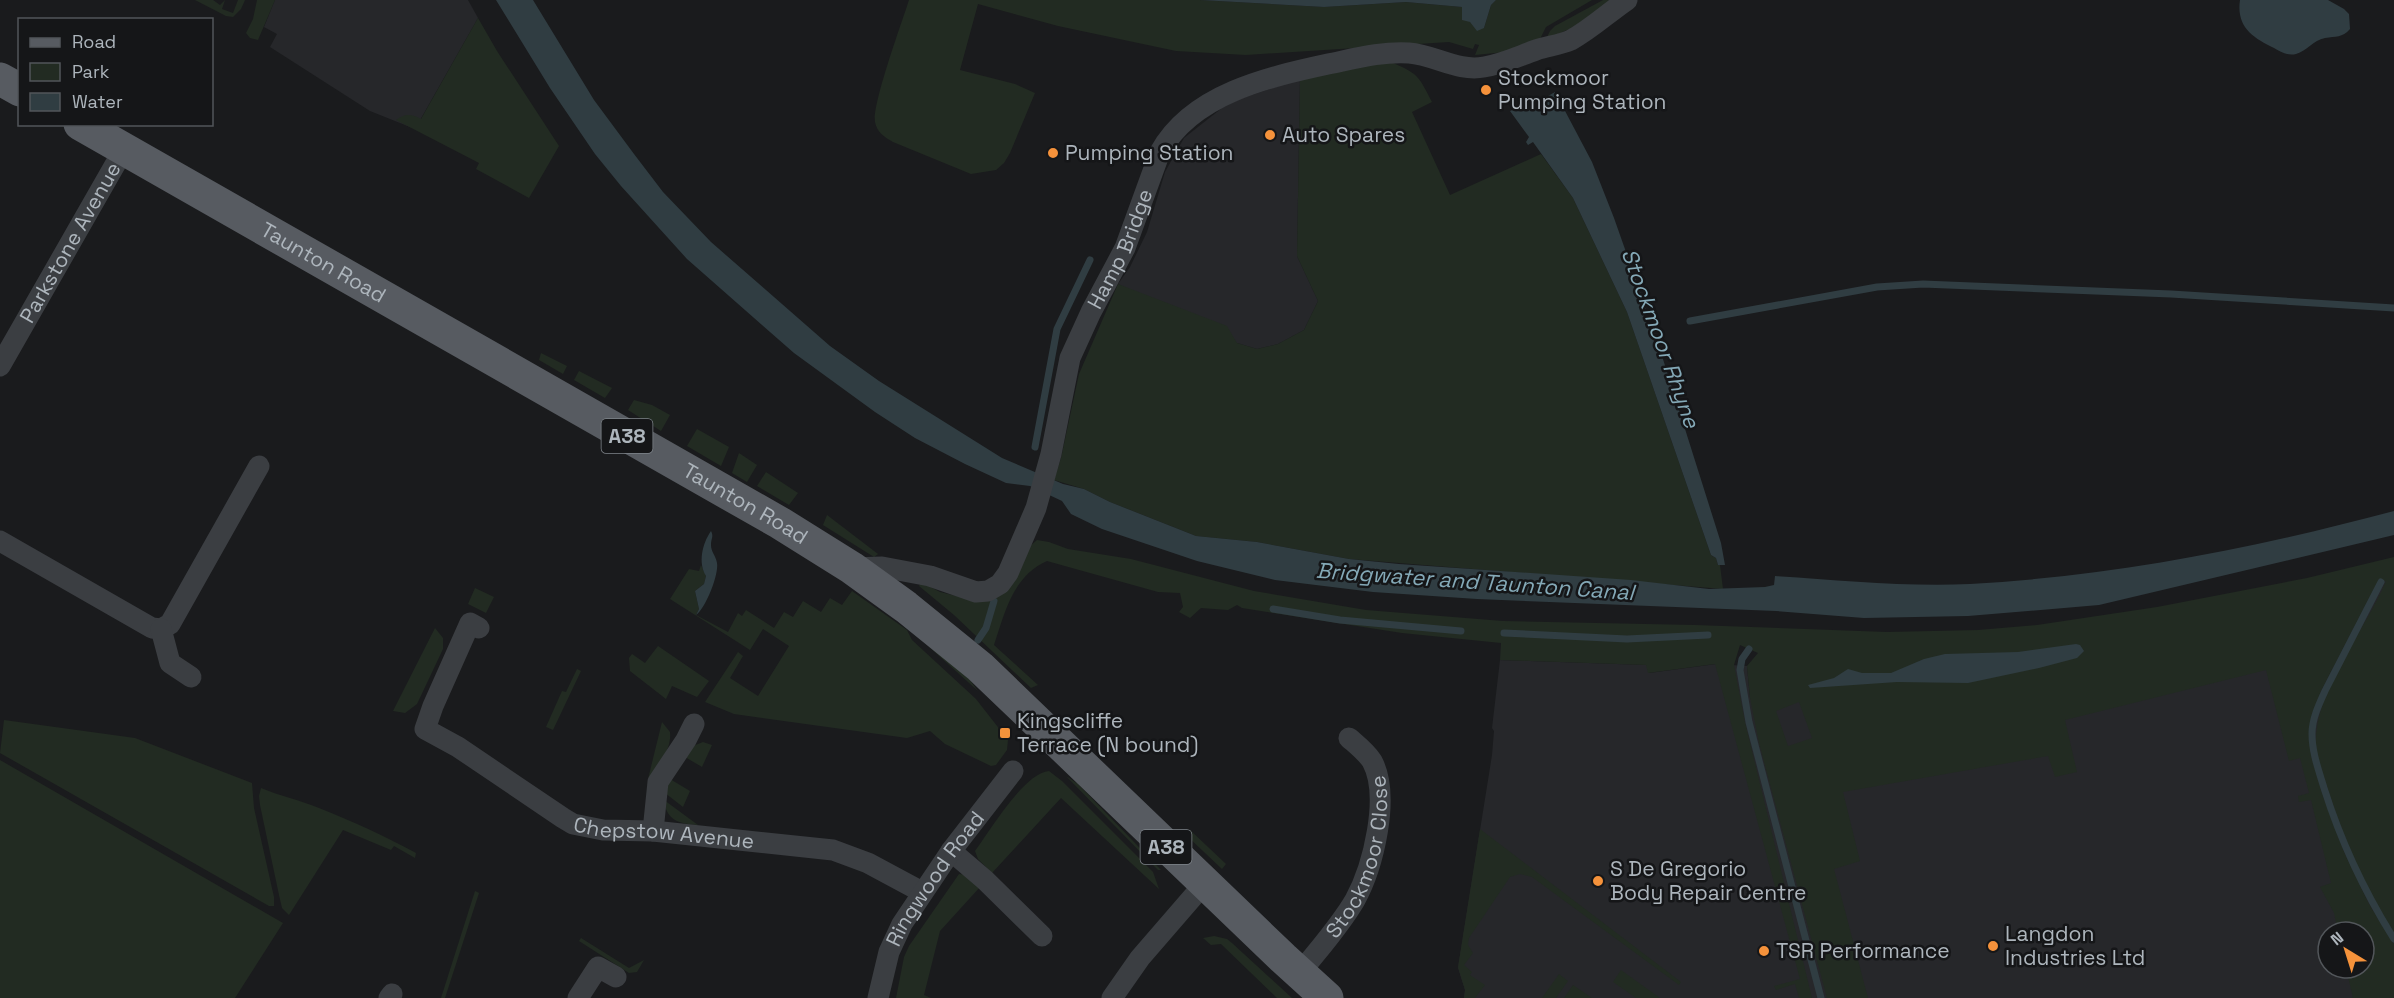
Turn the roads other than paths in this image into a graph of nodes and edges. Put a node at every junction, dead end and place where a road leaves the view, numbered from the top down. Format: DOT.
graph roads {
  1 [pos="1627,0"];
  2 [pos="0,79"];
  3 [pos="18,89"];
  4 [pos="84,126"];
  5 [pos="124,149"];
  6 [pos="0,366"];
  7 [pos="259,465"];
  8 [pos="0,541"];
  9 [pos="852,568"];
  10 [pos="479,628"];
  11 [pos="161,629"];
  12 [pos="191,677"];
  13 [pos="694,724"];
  14 [pos="1349,738"];
  15 [pos="1013,771"];
  16 [pos="653,831"];
  17 [pos="951,851"];
  18 [pos="1204,884"];
  19 [pos="922,892"];
  20 [pos="1042,936"];
  21 [pos="1299,973"];
  22 [pos="616,977"];
  23 [pos="578,998"];
  24 [pos="878,998"];
  25 [pos="1112,998"];
  26 [pos="1327,998"];
  1 -- 9 [label="street, Hamp Bridge"];
  2 -- 3 [label="main road"];
  4 -- 5 [label="main road, Taunton Road / A38"];
  5 -- 6 [label="street, Parkstone Avenue"];
  5 -- 9 [label="main road, Taunton Road / A38"];
  7 -- 11 [label="street"];
  8 -- 11 [label="street"];
  9 -- 18 [label="main road, Taunton Road / A38"];
  10 -- 16 [label="street, Chepstow Avenue"];
  11 -- 12 [label="street"];
  13 -- 16 [label="street"];
  14 -- 21 [label="street, Stockmoor Close"];
  15 -- 17 [label="street, Ringwood Road"];
  16 -- 19 [label="street, Chepstow Avenue"];
  17 -- 19 [label="street, Ringwood Road"];
  17 -- 20 [label="street"];
  18 -- 21 [label="main road, Taunton Road / A38"];
  18 -- 25 [label="street"];
  19 -- 24 [label="street, Ringwood Road"];
  21 -- 26 [label="main road, Taunton Road / A38"];
  22 -- 23 [label="street"];
}
